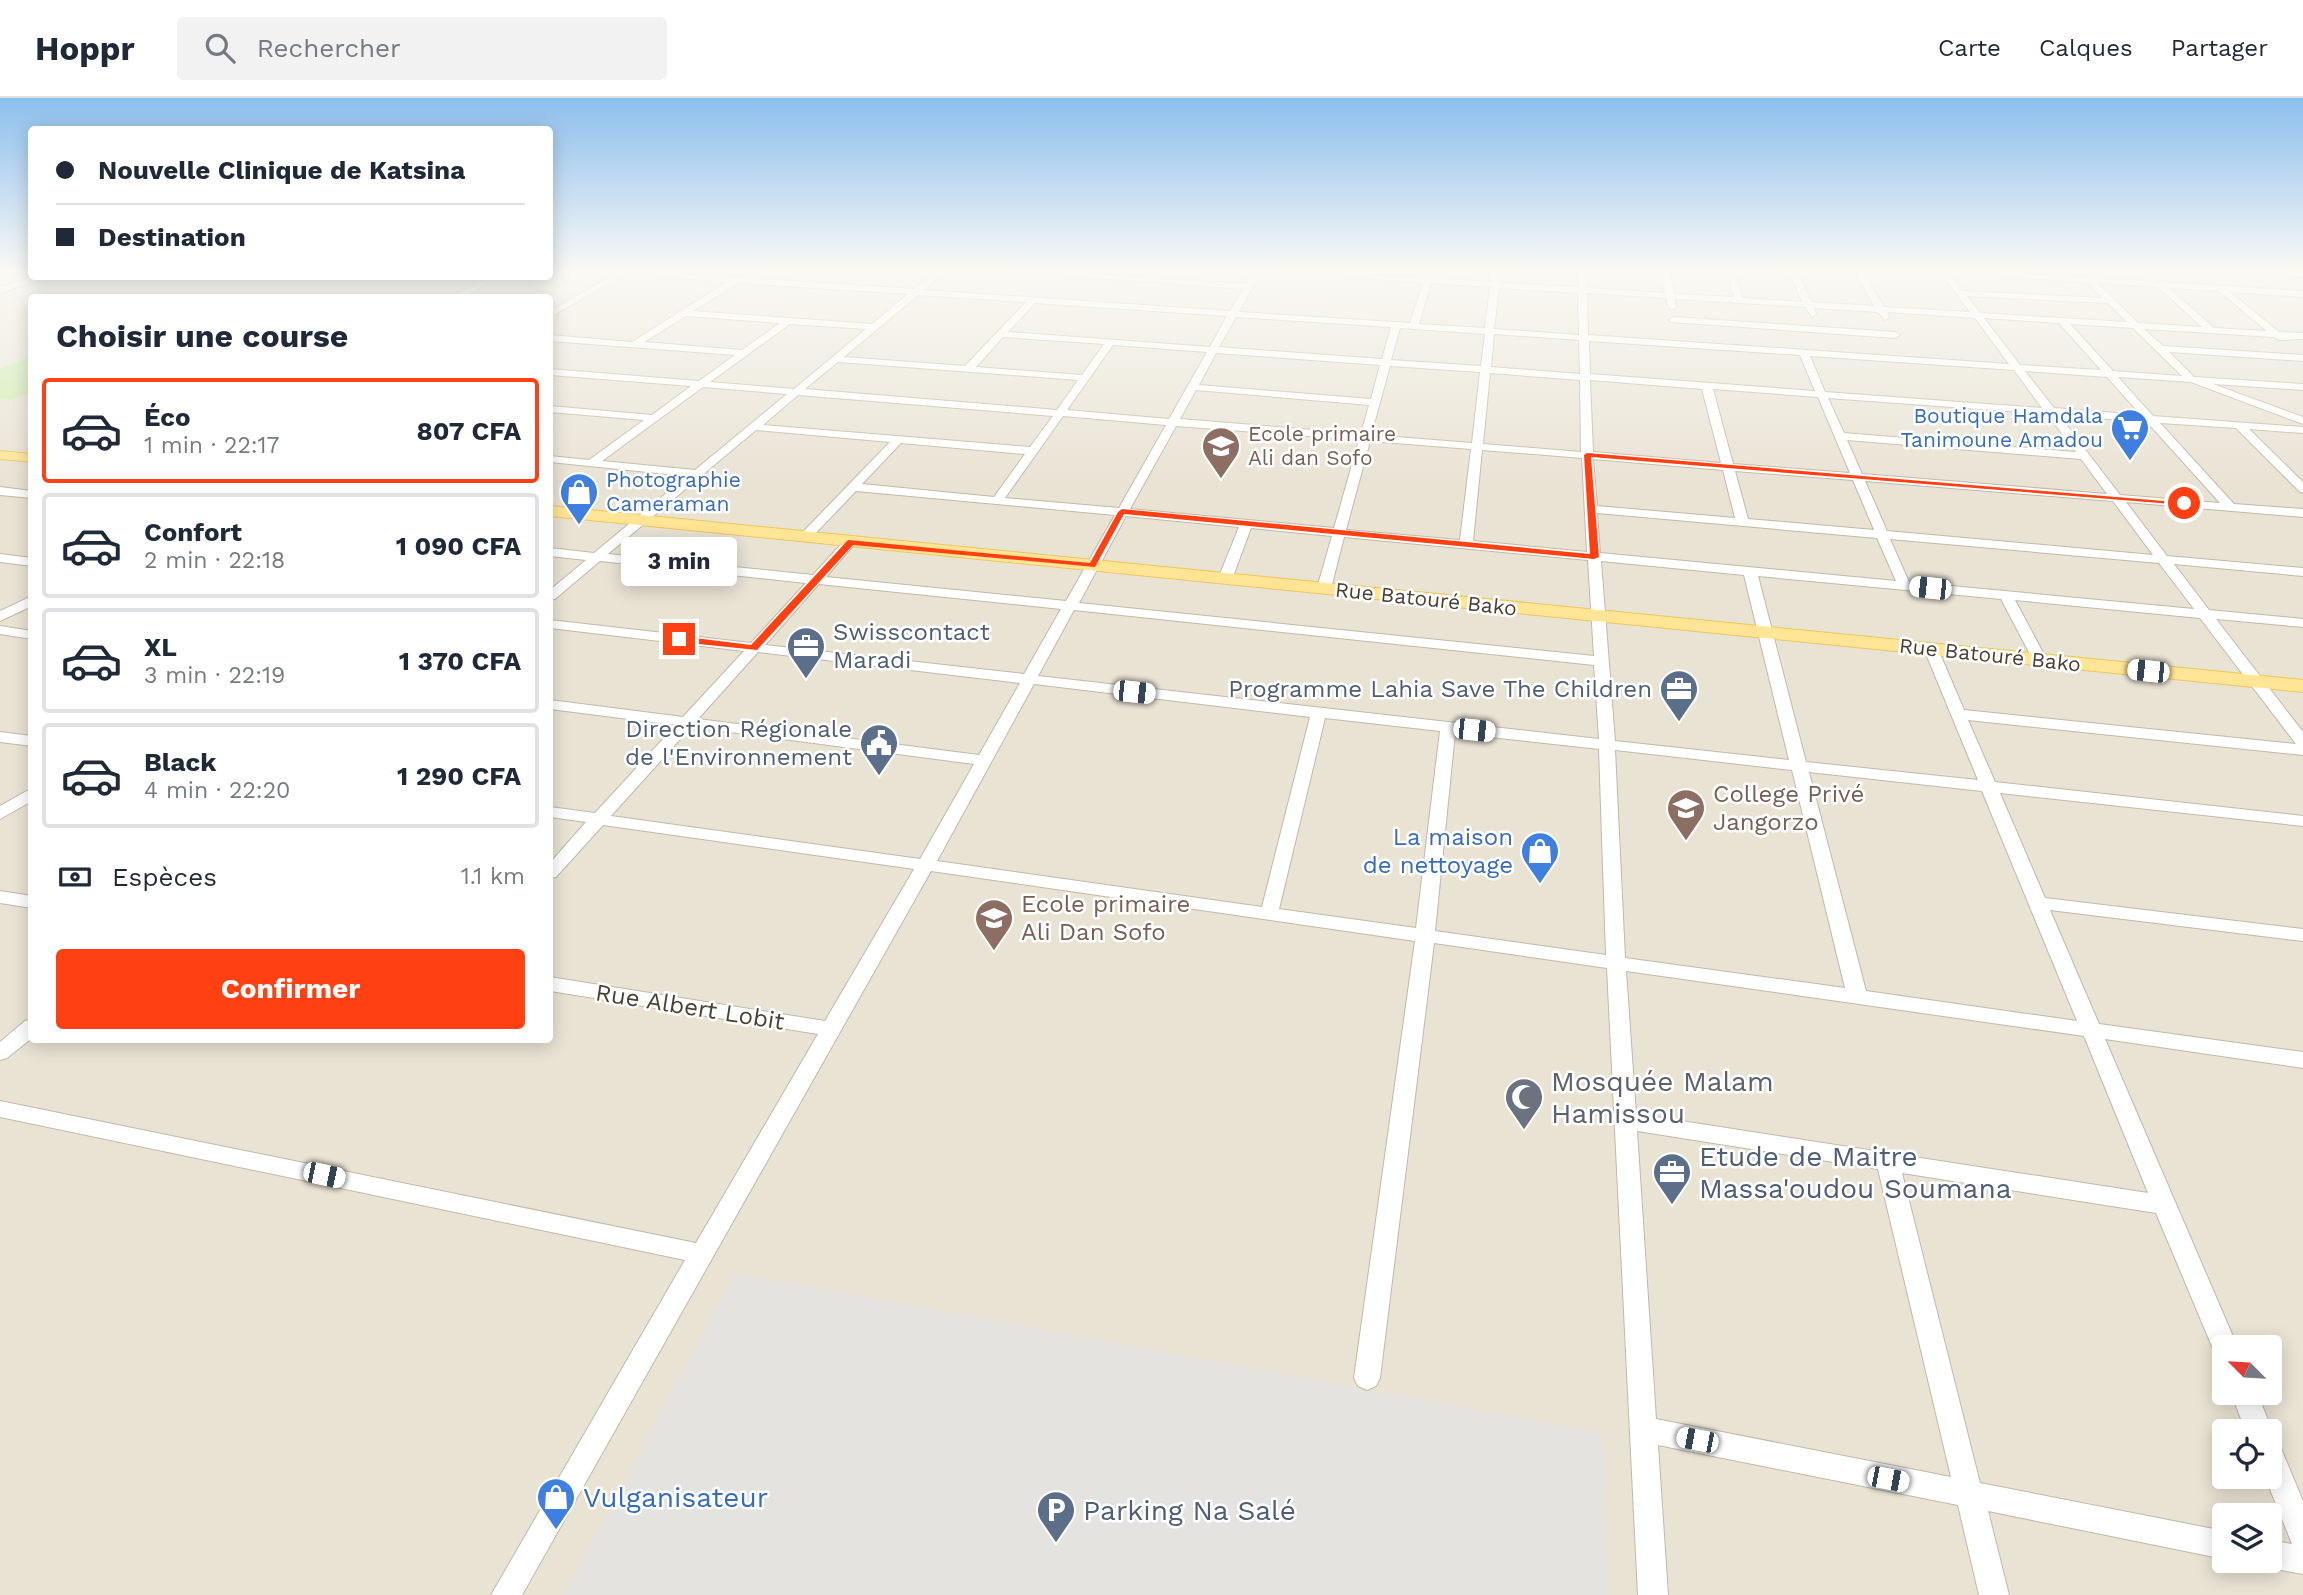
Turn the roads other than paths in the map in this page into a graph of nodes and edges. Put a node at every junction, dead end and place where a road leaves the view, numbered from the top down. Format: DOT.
graph roads {
  1 [pos="619,343"];
  2 [pos="758,343"];
  3 [pos="855,343"];
  4 [pos="993,343"];
  5 [pos="1110,343"];
  6 [pos="1215,343"];
  7 [pos="1391,343"];
  8 [pos="1488,343"];
  9 [pos="1584,343"];
  10 [pos="1650,343"];
  11 [pos="1878,343"];
  12 [pos="1899,343"];
  13 [pos="1996,343"];
  14 [pos="2007,343"];
  15 [pos="2082,343"];
  16 [pos="2155,343"];
  17 [pos="2287,343"];
  18 [pos="635,344"];
  19 [pos="1679,345"];
  20 [pos="1902,348"];
  21 [pos="2161,349"];
  22 [pos="1211,351"];
  23 [pos="744,353"];
  24 [pos="1804,354"];
  25 [pos="2303,356"];
  26 [pos="836,359"];
  27 [pos="1384,364"];
  28 [pos="2014,368"];
  29 [pos="968,369"];
  30 [pos="1485,371"];
  31 [pos="553,372"];
  32 [pos="2026,373"];
  33 [pos="2109,373"];
  34 [pos="1085,378"];
  35 [pos="1586,378"];
  36 [pos="2191,379"];
  37 [pos="700,384"];
  38 [pos="1191,387"];
  39 [pos="1707,387"];
  40 [pos="2303,387"];
  41 [pos="797,392"];
  42 [pos="1822,395"];
  43 [pos="1374,402"];
  44 [pos="553,409"];
  45 [pos="2048,411"];
  46 [pos="1061,413"];
  47 [pos="653,418"];
  48 [pos="2151,419"];
  49 [pos="1171,422"];
  50 [pos="2303,422"];
  51 [pos="754,426"];
  52 [pos="2240,426"];
  53 [pos="2303,430"];
  54 [pos="1840,436"];
  55 [pos="1364,438"];
  56 [pos="898,440"];
  57 [pos="1477,446"];
  58 [pos="1032,451"];
  59 [pos="0,454"];
  60 [pos="1587,455"];
  61 [pos="2083,456"];
  62 [pos="28,458"];
  63 [pos="553,459"];
  64 [pos="592,463"];
  65 [pos="1727,466"];
  66 [pos="698,474"];
  67 [pos="1857,477"];
  68 [pos="2297,477"];
  69 [pos="852,487"];
  70 [pos="2303,489"];
  71 [pos="0,491"];
  72 [pos="28,494"];
  73 [pos="2114,497"];
  74 [pos="997,501"];
  75 [pos="2230,507"];
  76 [pos="1591,509"];
  77 [pos="553,511"];
  78 [pos="1122,512"];
  79 [pos="2303,513"];
  80 [pos="642,521"];
  81 [pos="1742,521"];
  82 [pos="1246,524"];
  83 [pos="1339,533"];
  84 [pos="1882,534"];
  85 [pos="805,537"];
  86 [pos="850,542"];
  87 [pos="1466,545"];
  88 [pos="553,552"];
  89 [pos="598,557"];
  90 [pos="1594,557"];
  91 [pos="0,558"];
  92 [pos="2162,559"];
  93 [pos="28,562"];
  94 [pos="1092,566"];
  95 [pos="1750,571"];
  96 [pos="2303,572"];
  97 [pos="1225,579"];
  98 [pos="816,580"];
  99 [pos="1904,585"];
  100 [pos="1324,588"];
  101 [pos="553,594"];
  102 [pos="2006,596"];
  103 [pos="28,602"];
  104 [pos="1069,606"];
  105 [pos="2204,614"];
  106 [pos="1598,616"];
  107 [pos="0,617"];
  108 [pos="2303,623"];
  109 [pos="553,624"];
  110 [pos="0,630"];
  111 [pos="1766,633"];
  112 [pos="28,634"];
  113 [pos="754,648"];
  114 [pos="1931,649"];
  115 [pos="2040,660"];
  116 [pos="1601,661"];
  117 [pos="1028,680"];
  118 [pos="2257,682"];
  119 [pos="2303,687"];
  120 [pos="553,704"];
  121 [pos="1319,713"];
  122 [pos="1958,714"];
  123 [pos="687,721"];
  124 [pos="1448,727"];
  125 [pos="0,737"];
  126 [pos="28,740"];
  127 [pos="2303,743"];
  128 [pos="1607,745"];
  129 [pos="2303,750"];
  130 [pos="982,761"];
  131 [pos="1799,767"];
  132 [pos="1990,789"];
  133 [pos="28,796"];
  134 [pos="553,812"];
  135 [pos="0,814"];
  136 [pos="599,818"];
  137 [pos="2303,821"];
  138 [pos="926,864"];
  139 [pos="553,870"];
  140 [pos="0,897"];
  141 [pos="28,901"];
  142 [pos="2039,902"];
  143 [pos="1269,914"];
  144 [pos="2303,935"];
  145 [pos="1425,936"];
  146 [pos="1616,964"];
  147 [pos="553,984"];
  148 [pos="1857,996"];
  149 [pos="28,1029"];
  150 [pos="831,1029"];
  151 [pos="2092,1030"];
  152 [pos="0,1053"];
  153 [pos="2303,1060"];
  154 [pos="0,1109"];
  155 [pos="1626,1121"];
  156 [pos="1888,1163"];
  157 [pos="2166,1205"];
  158 [pos="702,1254"];
  159 [pos="2220,1335"];
  160 [pos="1367,1378"];
  161 [pos="1642,1429"];
  162 [pos="2282,1484"];
  163 [pos="1970,1495"];
  164 [pos="2303,1535"];
  165 [pos="2212,1543"];
  166 [pos="2282,1556"];
  167 [pos="2303,1560"];
  168 [pos="506,1595"];
  169 [pos="1653,1595"];
  170 [pos="1994,1595"];
  1 -- 18 [label="street"];
  2 -- 23 [label="street"];
  3 -- 26 [label="street"];
  4 -- 29 [label="street"];
  5 -- 22 [label="street"];
  5 -- 34 [label="street"];
  6 -- 22 [label="street"];
  7 -- 27 [label="street"];
  8 -- 30 [label="street"];
  9 -- 35 [label="street"];
  10 -- 19 [label="street"];
  11 -- 20 [label="street"];
  12 -- 20 [label="street"];
  13 -- 28 [label="street"];
  14 -- 32 [label="street"];
  15 -- 33 [label="street"];
  16 -- 21 [label="street"];
  17 -- 25 [label="street"];
  18 -- 23 [label="street"];
  19 -- 24 [label="street"];
  20 -- 24 [label="street"];
  20 -- 28 [label="street"];
  21 -- 25 [label="street"];
  21 -- 36 [label="street"];
  22 -- 27 [label="street"];
  22 -- 38 [label="street"];
  23 -- 37 [label="street"];
  24 -- 42 [label="street"];
  26 -- 29 [label="street"];
  26 -- 41 [label="street"];
  27 -- 30 [label="street"];
  27 -- 43 [label="street"];
  28 -- 32 [label="street"];
  29 -- 34 [label="street"];
  30 -- 35 [label="street"];
  30 -- 57 [label="street"];
  31 -- 37 [label="street"];
  32 -- 33 [label="street"];
  32 -- 45 [label="street"];
  33 -- 36 [label="street"];
  33 -- 48 [label="street"];
  34 -- 46 [label="street"];
  35 -- 39 [label="street"];
  35 -- 60 [label="street"];
  36 -- 40 [label="street"];
  36 -- 50 [label="street"];
  37 -- 41 [label="street"];
  37 -- 47 [label="street"];
  38 -- 43 [label="street"];
  38 -- 49 [label="street"];
  39 -- 42 [label="street"];
  39 -- 65 [label="street"];
  41 -- 46 [label="street"];
  41 -- 51 [label="street"];
  42 -- 45 [label="street"];
  42 -- 54 [label="street"];
  43 -- 55 [label="street"];
  44 -- 47 [label="street"];
  45 -- 48 [label="street"];
  45 -- 61 [label="street"];
  46 -- 49 [label="street"];
  46 -- 58 [label="street"];
  47 -- 64 [label="street"];
  48 -- 52 [label="street"];
  48 -- 75 [label="street"];
  49 -- 55 [label="street"];
  49 -- 78 [label="street"];
  51 -- 56 [label="street"];
  51 -- 66 [label="street"];
  52 -- 53 [label="street"];
  52 -- 68 [label="street"];
  54 -- 61 [label="street"];
  54 -- 67 [label="street"];
  55 -- 57 [label="street"];
  55 -- 83 [label="street"];
  56 -- 58 [label="street"];
  56 -- 69 [label="street"];
  57 -- 60 [label="street"];
  57 -- 87 [label="street"];
  58 -- 74 [label="street"];
  59 -- 62 [label="main road"];
  60 -- 65 [label="street"];
  60 -- 76 [label="street"];
  61 -- 73 [label="street"];
  63 -- 64 [label="street"];
  64 -- 66 [label="street"];
  65 -- 67 [label="street"];
  65 -- 81 [label="street"];
  66 -- 80 [label="street"];
  67 -- 73 [label="street"];
  67 -- 84 [label="street"];
  68 -- 70 [label="street"];
  69 -- 74 [label="street"];
  69 -- 85 [label="street"];
  71 -- 72 [label="street"];
  73 -- 75 [label="street"];
  73 -- 92 [label="street"];
  74 -- 78 [label="street"];
  75 -- 79 [label="street"];
  76 -- 81 [label="street"];
  76 -- 90 [label="street"];
  77 -- 80 [label="main road, Rue Batouré Bako"];
  78 -- 82 [label="street"];
  78 -- 94 [label="street"];
  80 -- 85 [label="main road, Rue Batouré Bako"];
  80 -- 89 [label="street"];
  81 -- 84 [label="street"];
  82 -- 83 [label="street"];
  82 -- 97 [label="street"];
  83 -- 87 [label="street"];
  83 -- 100 [label="street"];
  84 -- 92 [label="street"];
  84 -- 99 [label="street"];
  85 -- 86 [label="main road, Rue Batouré Bako"];
  86 -- 94 [label="main road, Rue Batouré Bako"];
  86 -- 98 [label="street"];
  87 -- 90 [label="street"];
  88 -- 89 [label="street"];
  89 -- 98 [label="street"];
  89 -- 101 [label="street"];
  90 -- 95 [label="street"];
  90 -- 106 [label="street"];
  91 -- 93 [label="street"];
  92 -- 96 [label="street"];
  92 -- 105 [label="street"];
  94 -- 97 [label="main road, Rue Batouré Bako"];
  94 -- 104 [label="street"];
  95 -- 99 [label="street"];
  95 -- 111 [label="street"];
  97 -- 100 [label="main road, Rue Batouré Bako"];
  98 -- 104 [label="street"];
  98 -- 113 [label="street"];
  99 -- 102 [label="street"];
  100 -- 106 [label="main road, Rue Batouré Bako"];
  102 -- 105 [label="street"];
  102 -- 115 [label="street"];
  103 -- 107 [label="street"];
  104 -- 116 [label="street"];
  104 -- 117 [label="street"];
  105 -- 108 [label="street"];
  105 -- 118 [label="street"];
  106 -- 111 [label="main road, Rue Batouré Bako"];
  106 -- 116 [label="street"];
  109 -- 113 [label="street"];
  110 -- 112 [label="street"];
  111 -- 114 [label="main road, Rue Batouré Bako"];
  111 -- 131 [label="street"];
  113 -- 117 [label="street"];
  113 -- 123 [label="street"];
  114 -- 115 [label="main road, Rue Batouré Bako"];
  114 -- 122 [label="street"];
  115 -- 118 [label="main road, Rue Batouré Bako"];
  116 -- 128 [label="street"];
  117 -- 121 [label="street"];
  117 -- 130 [label="street"];
  118 -- 119 [label="main road, Rue Batouré Bako"];
  118 -- 127 [label="street"];
  120 -- 123 [label="street"];
  121 -- 124 [label="street"];
  121 -- 143 [label="street"];
  122 -- 129 [label="street"];
  122 -- 132 [label="street"];
  123 -- 130 [label="street"];
  123 -- 136 [label="street"];
  124 -- 128 [label="street"];
  124 -- 145 [label="street"];
  125 -- 126 [label="street"];
  128 -- 131 [label="street"];
  128 -- 146 [label="street"];
  130 -- 138 [label="street"];
  131 -- 132 [label="street"];
  131 -- 148 [label="street"];
  132 -- 137 [label="street"];
  132 -- 142 [label="street"];
  133 -- 135 [label="street"];
  134 -- 136 [label="street"];
  136 -- 138 [label="street"];
  136 -- 139 [label="street"];
  138 -- 143 [label="street"];
  138 -- 150 [label="street"];
  140 -- 141 [label="street"];
  142 -- 144 [label="street"];
  142 -- 151 [label="street"];
  143 -- 145 [label="street"];
  145 -- 146 [label="street"];
  145 -- 160 [label="street"];
  146 -- 148 [label="street"];
  146 -- 155 [label="street"];
  147 -- 150 [label="street, Rue Albert Lobit"];
  148 -- 151 [label="street"];
  149 -- 152 [label="street"];
  150 -- 158 [label="street"];
  151 -- 153 [label="street"];
  151 -- 157 [label="street"];
  154 -- 158 [label="street"];
  155 -- 156 [label="street"];
  155 -- 161 [label="street"];
  156 -- 157 [label="street"];
  156 -- 163 [label="street"];
  157 -- 159 [label="street"];
  158 -- 168 [label="street"];
  161 -- 163 [label="street"];
  161 -- 169 [label="street"];
  162 -- 164 [label="street"];
  163 -- 165 [label="street"];
  163 -- 170 [label="street"];
  166 -- 167 [label="street"];
}
